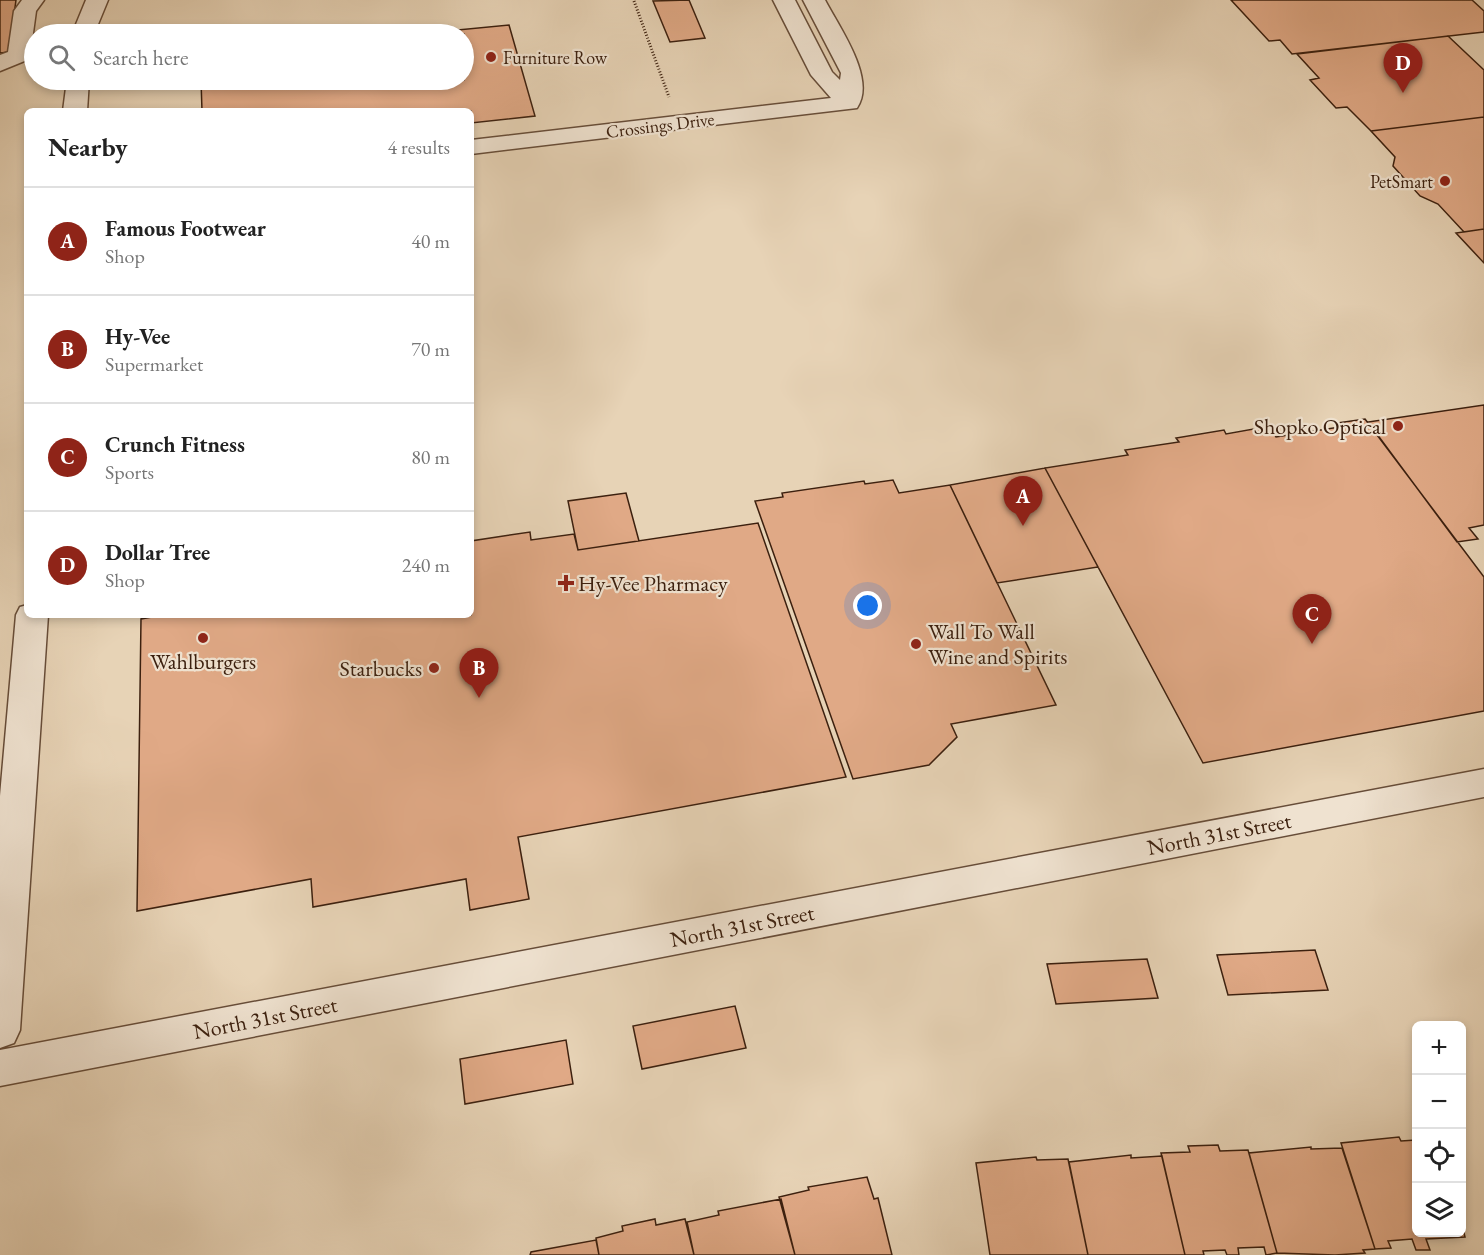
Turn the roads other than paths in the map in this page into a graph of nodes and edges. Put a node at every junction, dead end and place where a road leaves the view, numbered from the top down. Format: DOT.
graph roads {
  1 [pos="33,0"];
  2 [pos="97,0"];
  3 [pos="784,0"];
  4 [pos="814,0"];
  5 [pos="87,24"];
  6 [pos="0,64"];
  7 [pos="77,90"];
  8 [pos="849,103"];
  9 [pos="75,108"];
  10 [pos="474,147"];
  11 [pos="32,618"];
  12 [pos="1484,783"];
  13 [pos="0,1030"];
  14 [pos="0,1068"];
  1 -- 6 [label="lane"];
  2 -- 5 [label="lane"];
  3 -- 8 [label="lane"];
  4 -- 8 [label="lane"];
  7 -- 9 [label="lane"];
  8 -- 10 [label="lane, Crossings Drive"];
  11 -- 13 [label="lane"];
  12 -- 14 [label="lane, North 31st Street"];
}
